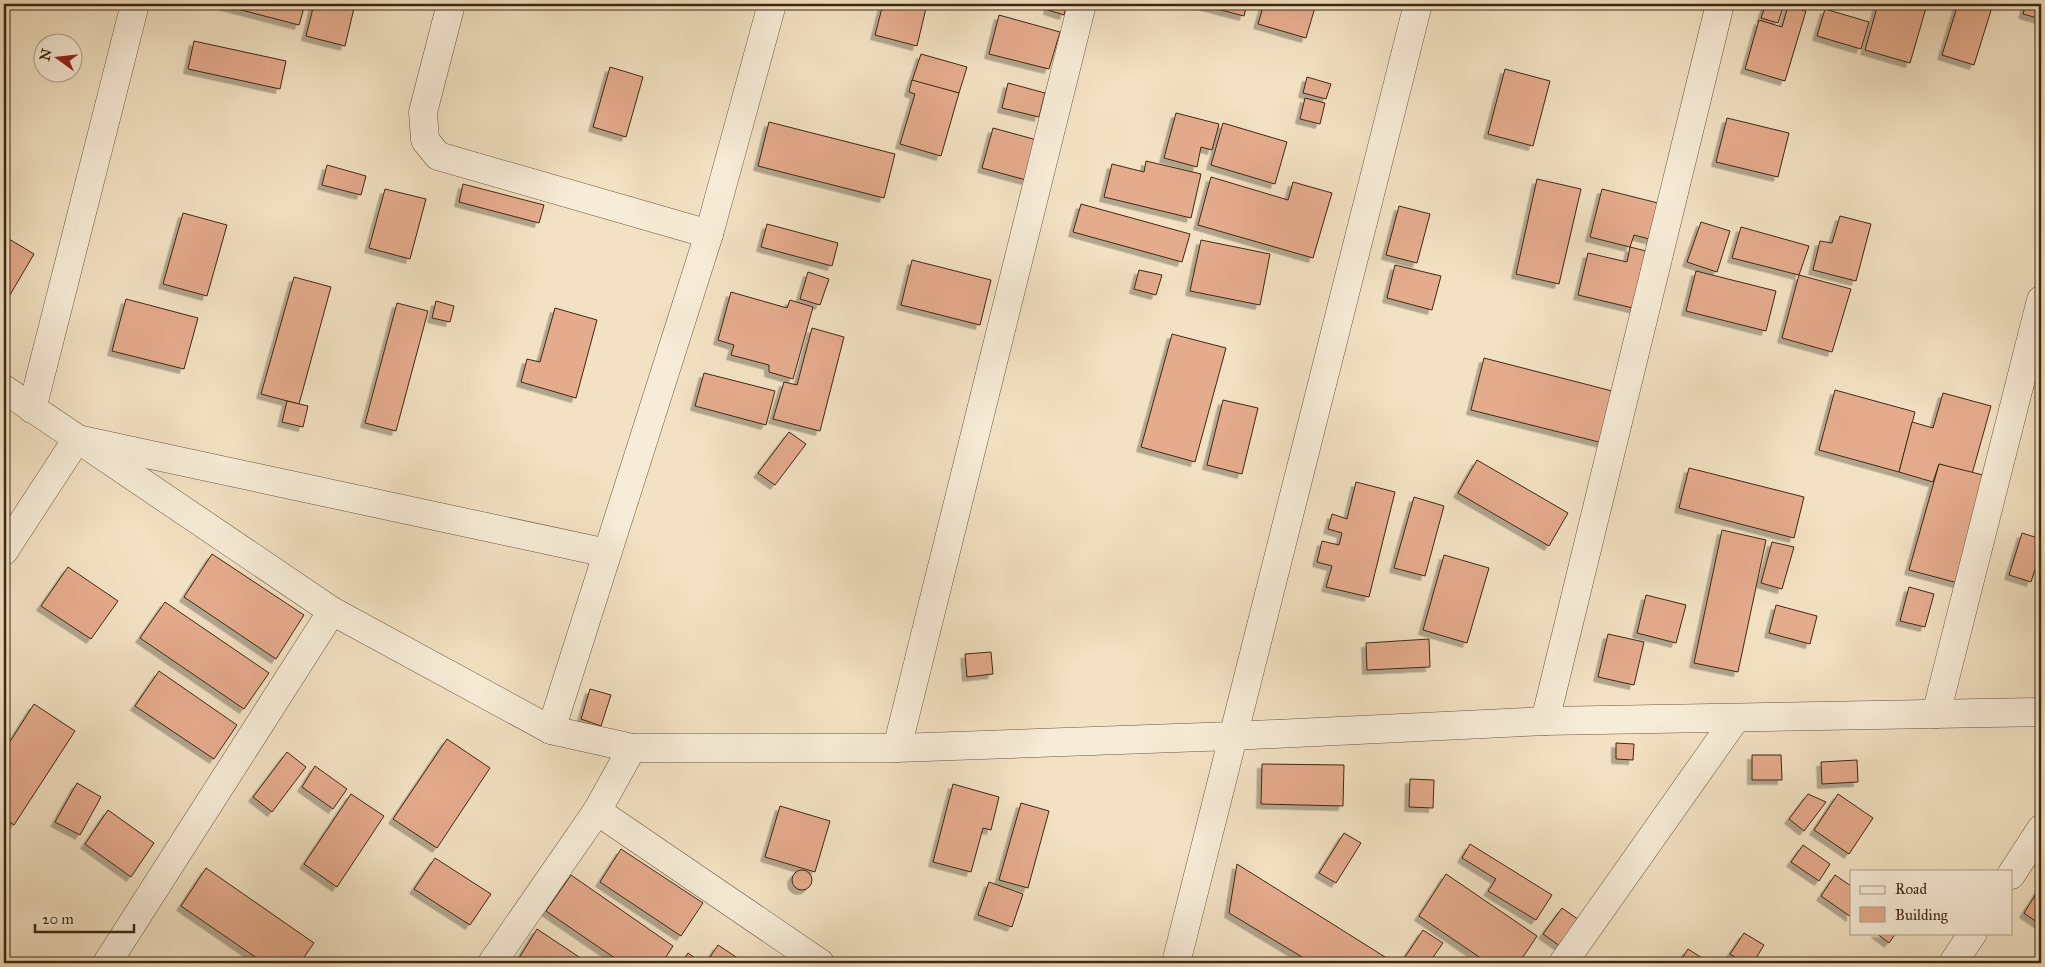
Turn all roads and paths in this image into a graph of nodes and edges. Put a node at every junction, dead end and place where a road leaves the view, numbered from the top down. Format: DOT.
graph roads {
  1 [pos="135,4"];
  2 [pos="451,4"];
  3 [pos="772,4"];
  4 [pos="1082,4"];
  5 [pos="1418,4"];
  6 [pos="1720,4"];
  7 [pos="709,234"];
  8 [pos="2041,300"];
  9 [pos="4,389"];
  10 [pos="32,409"];
  11 [pos="77,439"];
  12 [pos="4,551"];
  13 [pos="607,553"];
  14 [pos="332,611"];
  15 [pos="2041,712"];
  16 [pos="1936,714"];
  17 [pos="1736,718"];
  18 [pos="1545,721"];
  19 [pos="551,730"];
  20 [pos="1232,736"];
  21 [pos="632,748"];
  22 [pos="897,748"];
  23 [pos="597,811"];
  24 [pos="2041,829"];
  25 [pos="2012,873"];
  26 [pos="1972,934"];
  27 [pos="107,963"];
  28 [pos="492,963"];
  29 [pos="820,963"];
  30 [pos="1176,963"];
  31 [pos="1563,963"];
  32 [pos="1953,963"];
  1 -- 10 [label="street"];
  2 -- 7 [label="street"];
  3 -- 7 [label="street"];
  4 -- 22 [label="street"];
  5 -- 20 [label="street"];
  6 -- 18 [label="street"];
  7 -- 13 [label="street"];
  8 -- 16 [label="street"];
  9 -- 10 [label="street"];
  10 -- 11 [label="street"];
  11 -- 12 [label="street"];
  11 -- 13 [label="street"];
  11 -- 14 [label="street"];
  13 -- 19 [label="street"];
  14 -- 19 [label="street"];
  14 -- 27 [label="street"];
  15 -- 16 [label="street"];
  16 -- 17 [label="street"];
  17 -- 18 [label="street"];
  17 -- 31 [label="street"];
  18 -- 20 [label="street"];
  19 -- 21 [label="street"];
  20 -- 22 [label="street"];
  20 -- 30 [label="street"];
  21 -- 22 [label="street"];
  21 -- 23 [label="street"];
  23 -- 28 [label="street"];
  23 -- 29 [label="street"];
  24 -- 25 [label="street"];
  26 -- 32 [label="street"];
}
